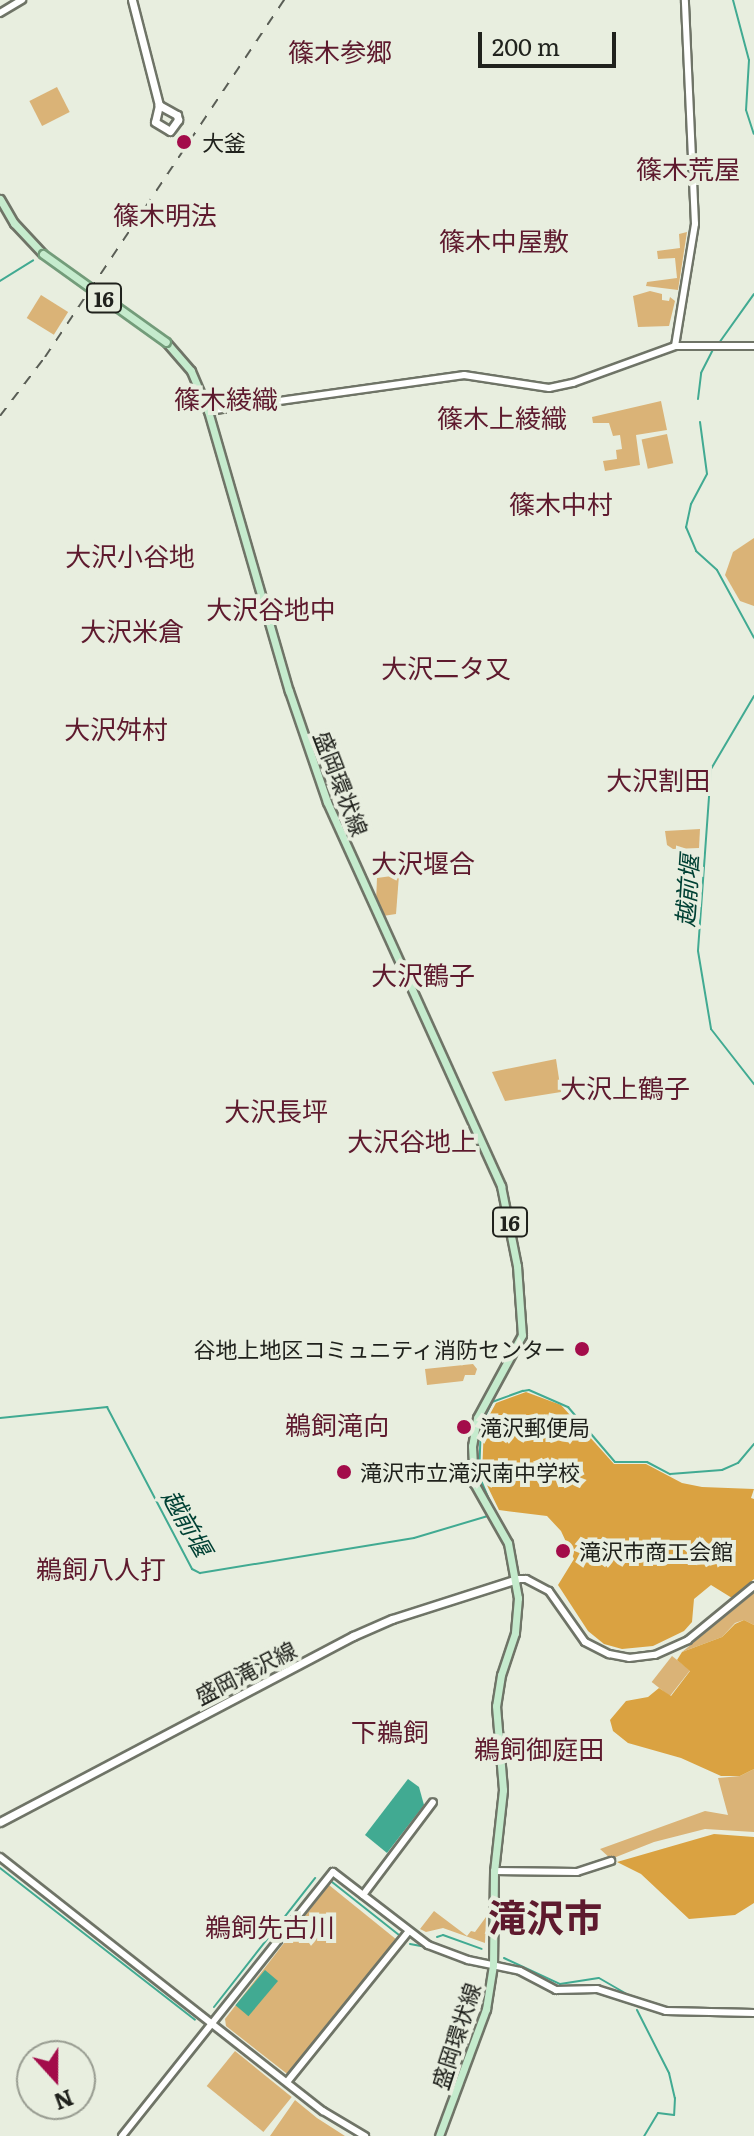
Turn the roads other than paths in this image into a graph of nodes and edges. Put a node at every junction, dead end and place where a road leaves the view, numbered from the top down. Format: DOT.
graph roads {
  1 [pos="22,0"];
  2 [pos="132,0"];
  3 [pos="685,0"];
  4 [pos="0,13"];
  5 [pos="159,105"];
  6 [pos="0,199"];
  7 [pos="675,346"];
  8 [pos="754,346"];
  9 [pos="208,411"];
  10 [pos="517,1579"];
  11 [pos="754,1586"];
  12 [pos="433,1802"];
  13 [pos="0,1822"];
  14 [pos="0,1857"];
  15 [pos="611,1861"];
  16 [pos="494,1871"];
  17 [pos="363,1895"];
  18 [pos="409,1931"];
  19 [pos="493,1965"];
  20 [pos="754,2013"];
  21 [pos="212,2023"];
  22 [pos="287,2082"];
  23 [pos="122,2136"];
  24 [pos="365,2136"];
  25 [pos="439,2136"];
  1 -- 4 [label="street"];
  2 -- 5 [label="main road"];
  3 -- 7 [label="street"];
  6 -- 9 [label="main road, 盛岡環状線 / 16, bridge"];
  7 -- 8 [label="street"];
  7 -- 9 [label="street"];
  9 -- 10 [label="main road, 盛岡環状線 / 16"];
  10 -- 11 [label="street"];
  10 -- 13 [label="main road, 盛岡滝沢線"];
  10 -- 16 [label="main road, 盛岡環状線 / 16"];
  12 -- 17 [label="street"];
  14 -- 21 [label="street"];
  15 -- 16 [label="street"];
  16 -- 19 [label="main road, 盛岡環状線 / 16"];
  17 -- 18 [label="street"];
  17 -- 21 [label="street"];
  18 -- 19 [label="street"];
  18 -- 22 [label="street"];
  19 -- 20 [label="street"];
  19 -- 25 [label="main road, 盛岡環状線 / 16"];
  21 -- 22 [label="street"];
  21 -- 23 [label="street"];
  22 -- 24 [label="street"];
}
